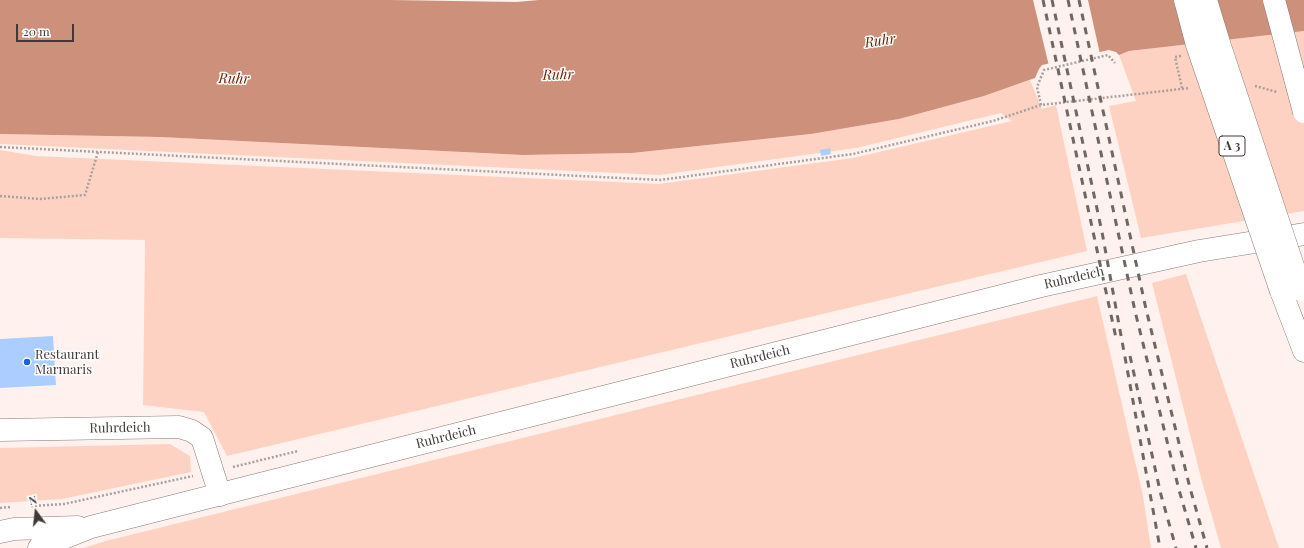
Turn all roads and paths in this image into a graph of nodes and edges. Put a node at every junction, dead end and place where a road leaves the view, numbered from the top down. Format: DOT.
graph roads {
  1 [pos="1185,0"];
  2 [pos="1206,0"];
  3 [pos="1274,0"];
  4 [pos="1115,63"];
  5 [pos="1252,85"];
  6 [pos="1197,87"];
  7 [pos="1280,93"];
  8 [pos="1041,105"];
  9 [pos="1304,112"];
  10 [pos="0,146"];
  11 [pos="98,152"];
  12 [pos="0,196"];
  13 [pos="1304,234"];
  14 [pos="1295,293"];
  15 [pos="1304,351"];
  16 [pos="0,430"];
  17 [pos="220,494"];
  18 [pos="91,526"];
  19 [pos="0,532"];
  20 [pos="39,548"];
  1 -- 14 [label="main road, A 3, bridge"];
  2 -- 14 [label="main road, A 3, bridge"];
  3 -- 9 [label="main road, bridge"];
  4 -- 8 [label="path"];
  5 -- 7 [label="path"];
  6 -- 8 [label="path"];
  8 -- 11 [label="path"];
  10 -- 11 [label="path"];
  11 -- 12 [label="path"];
  13 -- 17 [label="main road, Ruhrdeich"];
  14 -- 15 [label="main road, A 3"];
  16 -- 17 [label="main road, Ruhrdeich"];
  17 -- 18 [label="main road, Ruhrdeich"];
  18 -- 19 [label="main road, Ruhrdeich"];
  18 -- 20 [label="main road, Ruhrdeich"];
}
